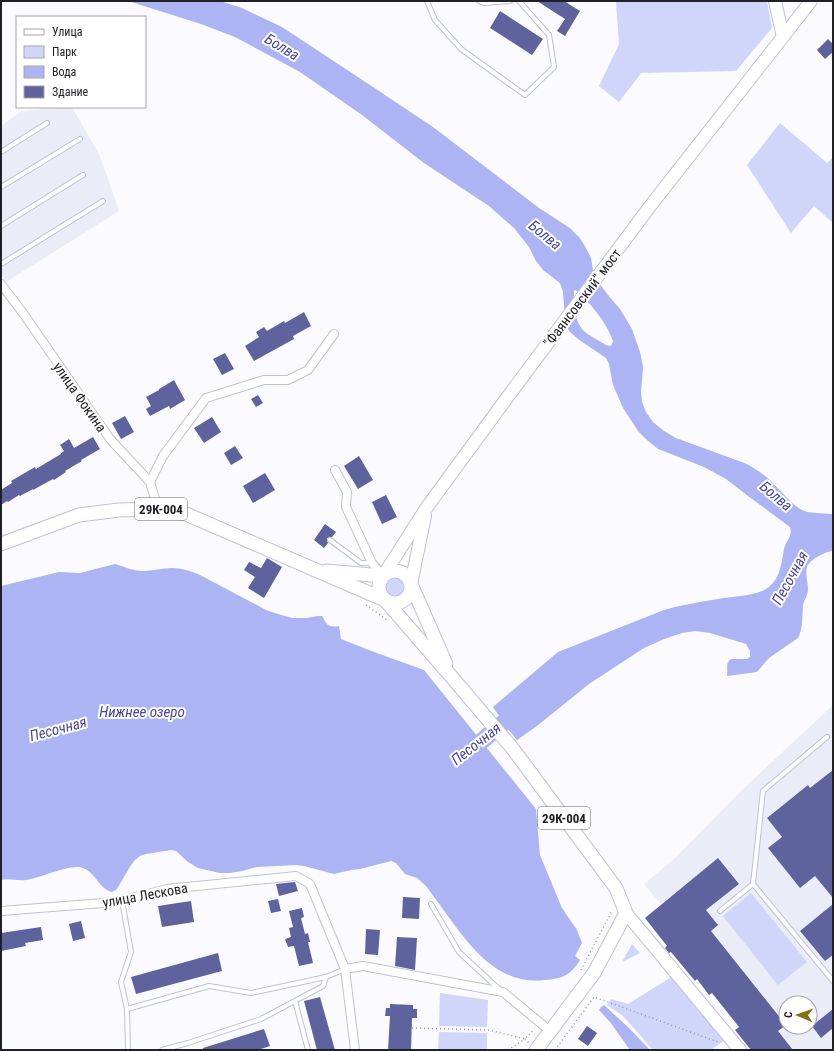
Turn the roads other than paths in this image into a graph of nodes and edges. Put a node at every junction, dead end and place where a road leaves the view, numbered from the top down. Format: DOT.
graph roads {
  1 [pos="427,1"];
  2 [pos="480,1"];
  3 [pos="510,1"];
  4 [pos="518,1"];
  5 [pos="775,1"];
  6 [pos="811,1"];
  7 [pos="783,37"];
  8 [pos="47,123"];
  9 [pos="80,139"];
  10 [pos="1,152"];
  11 [pos="83,175"];
  12 [pos="1,187"];
  13 [pos="103,202"];
  14 [pos="1,226"];
  15 [pos="1,264"];
  16 [pos="1,284"];
  17 [pos="334,334"];
  18 [pos="335,470"];
  19 [pos="150,482"];
  20 [pos="427,507"];
  21 [pos="158,508"];
  22 [pos="330,540"];
  23 [pos="1,544"];
  24 [pos="372,563"];
  25 [pos="314,569"];
  26 [pos="384,576"];
  27 [pos="411,584"];
  28 [pos="384,600"];
  29 [pos="450,675"];
  30 [pos="827,737"];
  31 [pos="754,884"];
  32 [pos="122,901"];
  33 [pos="431,904"];
  34 [pos="1,911"];
  35 [pos="720,911"];
  36 [pos="626,913"];
  37 [pos="345,969"];
  38 [pos="326,977"];
  39 [pos="833,981"];
  40 [pos="503,992"];
  41 [pos="295,1001"];
  42 [pos="127,1009"];
  43 [pos="545,1027"];
  44 [pos="128,1050"];
  45 [pos="162,1050"];
  46 [pos="308,1050"];
  47 [pos="355,1050"];
  48 [pos="537,1050"];
  49 [pos="740,1050"];
  1 -- 4 [label="lane"];
  2 -- 3 [label="lane"];
  5 -- 7 [label="main road"];
  6 -- 7 [label="main road, \"Фаянсовский\" мост"];
  7 -- 20 [label="main road, \"Фаянсовский\" мост"];
  8 -- 10 [label="lane"];
  9 -- 12 [label="lane"];
  11 -- 14 [label="lane"];
  13 -- 15 [label="lane"];
  16 -- 19 [label="street, улица Фокина"];
  17 -- 19 [label="street"];
  18 -- 24 [label="street"];
  19 -- 21 [label="street, улица Фокина"];
  20 -- 26 [label="main road, \"Фаянсовский\" мост"];
  20 -- 27 [label="main road"];
  21 -- 23 [label="main road, 29К-004"];
  21 -- 25 [label="main road, 29К-004"];
  22 -- 24 [label="lane"];
  24 -- 26 [label="street"];
  25 -- 26 [label="main road, 29К-004"];
  25 -- 28 [label="main road"];
  26 -- 27 [label="main road, 29К-004"];
  26 -- 28 [label="main road"];
  27 -- 28 [label="main road"];
  27 -- 29 [label="main road, 29К-004"];
  28 -- 29 [label="main road"];
  29 -- 36 [label="main road, 29К-004"];
  30 -- 31 [label="lane"];
  31 -- 35 [label="lane"];
  31 -- 39 [label="lane"];
  32 -- 34 [label="street, улица Лескова"];
  32 -- 37 [label="street, улица Лескова"];
  32 -- 42 [label="lane"];
  33 -- 40 [label="lane"];
  36 -- 43 [label="main road"];
  36 -- 49 [label="main road"];
  37 -- 38 [label="lane"];
  37 -- 40 [label="street"];
  37 -- 47 [label="street"];
  38 -- 41 [label="lane"];
  38 -- 42 [label="lane"];
  40 -- 43 [label="street"];
  41 -- 45 [label="lane"];
  41 -- 46 [label="lane"];
  42 -- 44 [label="lane"];
  43 -- 48 [label="main road"];
}
